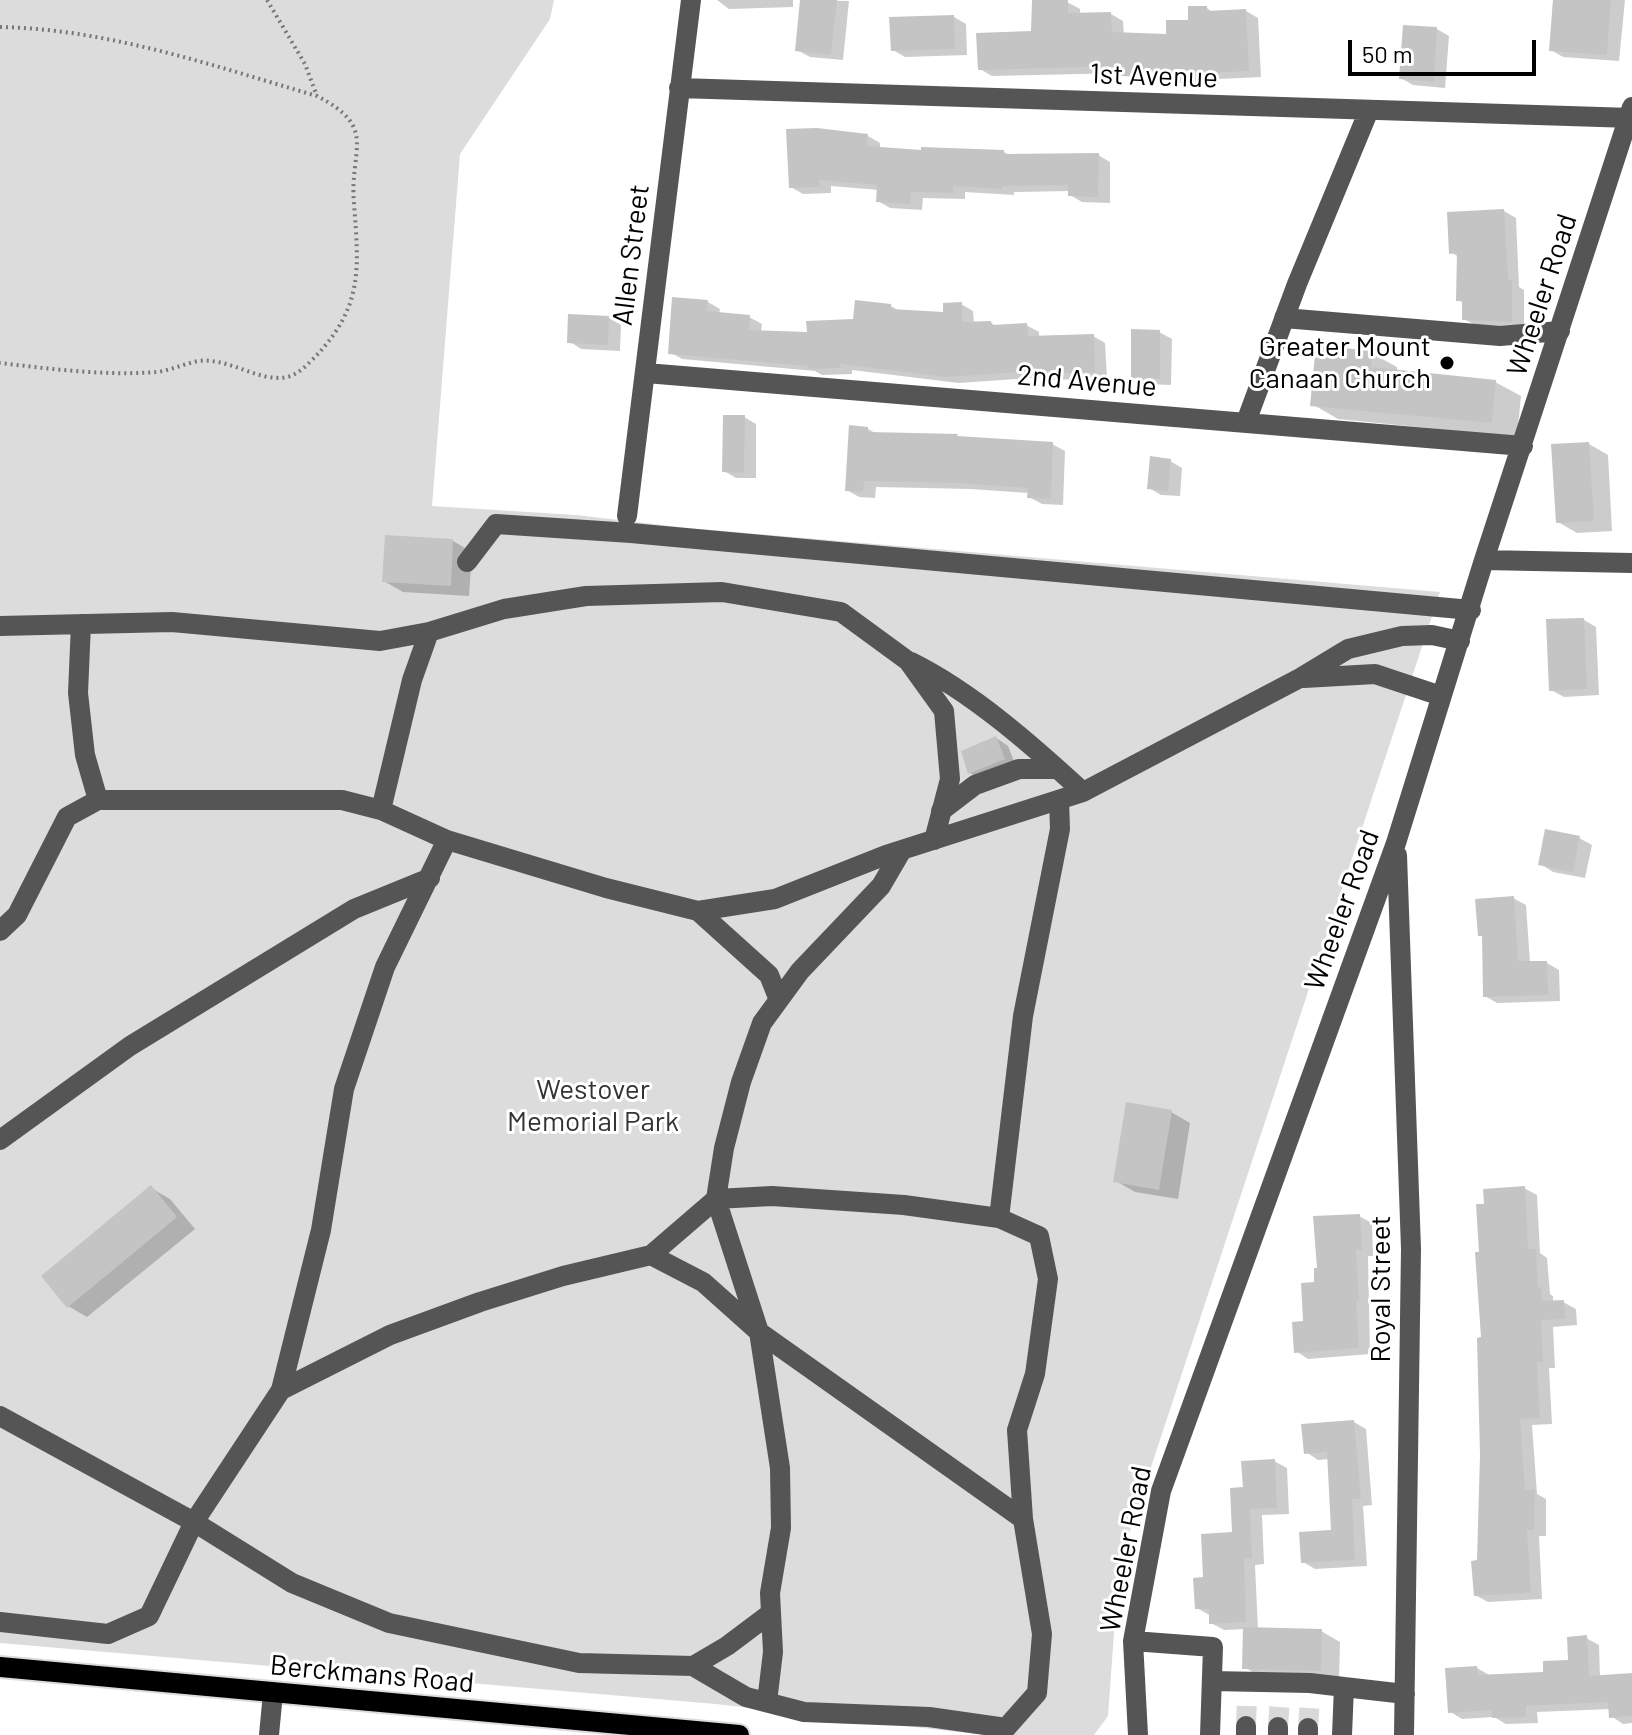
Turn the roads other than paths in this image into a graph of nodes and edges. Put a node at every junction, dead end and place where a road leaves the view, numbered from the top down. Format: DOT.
graph roads {
  1 [pos="691,0"];
  2 [pos="679,88"];
  3 [pos="1369,110"];
  4 [pos="1631,115"];
  5 [pos="1284,318"];
  6 [pos="1560,331"];
  7 [pos="646,373"];
  8 [pos="1246,422"];
  9 [pos="1523,446"];
  10 [pos="627,516"];
  11 [pos="1484,560"];
  12 [pos="467,562"];
  13 [pos="1632,563"];
  14 [pos="1471,610"];
  15 [pos="81,624"];
  16 [pos="0,626"];
  17 [pos="429,632"];
  18 [pos="1460,641"];
  19 [pos="908,661"];
  20 [pos="1300,678"];
  21 [pos="1441,696"];
  22 [pos="1057,769"];
  23 [pos="1083,792"];
  24 [pos="98,800"];
  25 [pos="1059,800"];
  26 [pos="381,810"];
  27 [pos="941,811"];
  28 [pos="447,840"];
  29 [pos="934,840"];
  30 [pos="1396,843"];
  31 [pos="902,850"];
  32 [pos="430,878"];
  33 [pos="698,911"];
  34 [pos="0,931"];
  35 [pos="779,1000"];
  36 [pos="0,1140"];
  37 [pos="716,1199"];
  38 [pos="999,1218"];
  39 [pos="651,1255"];
  40 [pos="759,1332"];
  41 [pos="281,1390"];
  42 [pos="0,1416"];
  43 [pos="1023,1519"];
  44 [pos="194,1522"];
  45 [pos="771,1613"];
  46 [pos="0,1622"];
  47 [pos="1133,1641"];
  48 [pos="693,1666"];
  49 [pos="0,1667"];
  50 [pos="1212,1681"];
  51 [pos="1344,1687"];
  52 [pos="273,1693"];
  53 [pos="1405,1694"];
  54 [pos="767,1702"];
  55 [pos="555,1727"];
  56 [pos="693,1733"];
  57 [pos="269,1735"];
  58 [pos="739,1735"];
  59 [pos="1138,1735"];
  60 [pos="1210,1735"];
  61 [pos="1342,1735"];
  62 [pos="1404,1735"];
  1 -- 2 [label="street, Allen Street"];
  2 -- 3 [label="street, 1st Avenue"];
  2 -- 7 [label="street, Allen Street"];
  3 -- 4 [label="street, 1st Avenue"];
  3 -- 5 [label="street"];
  4 -- 6 [label="street, Wheeler Road"];
  5 -- 6 [label="street"];
  5 -- 8 [label="street"];
  6 -- 9 [label="street, Wheeler Road"];
  7 -- 8 [label="street, 2nd Avenue"];
  7 -- 10 [label="street, Allen Street"];
  8 -- 9 [label="street, 2nd Avenue"];
  9 -- 11 [label="street, Wheeler Road"];
  11 -- 13 [label="street"];
  11 -- 14 [label="street, Wheeler Road"];
  12 -- 14 [label="street"];
  14 -- 18 [label="street, Wheeler Road"];
  15 -- 16 [label="street"];
  15 -- 17 [label="street"];
  15 -- 24 [label="street"];
  17 -- 19 [label="street"];
  17 -- 26 [label="street"];
  18 -- 20 [label="street"];
  18 -- 21 [label="street, Wheeler Road"];
  19 -- 22 [label="street"];
  19 -- 27 [label="street"];
  20 -- 21 [label="street"];
  20 -- 23 [label="street"];
  21 -- 30 [label="street, Wheeler Road"];
  22 -- 23 [label="street"];
  22 -- 27 [label="street"];
  23 -- 25 [label="street"];
  24 -- 26 [label="street"];
  24 -- 34 [label="street"];
  25 -- 29 [label="street"];
  25 -- 38 [label="street"];
  26 -- 28 [label="street"];
  27 -- 29 [label="street"];
  28 -- 32 [label="street"];
  28 -- 33 [label="street"];
  29 -- 31 [label="street"];
  30 -- 47 [label="street, Wheeler Road"];
  30 -- 53 [label="street, Royal Street"];
  31 -- 33 [label="street"];
  31 -- 35 [label="street"];
  32 -- 36 [label="street"];
  32 -- 41 [label="street"];
  33 -- 35 [label="street"];
  35 -- 37 [label="street"];
  37 -- 38 [label="street"];
  37 -- 39 [label="street"];
  37 -- 40 [label="street"];
  38 -- 43 [label="street"];
  39 -- 40 [label="street"];
  39 -- 41 [label="street"];
  40 -- 43 [label="street"];
  40 -- 45 [label="street"];
  41 -- 44 [label="street"];
  42 -- 44 [label="street"];
  43 -- 54 [label="street"];
  44 -- 46 [label="street"];
  44 -- 48 [label="street"];
  45 -- 48 [label="street"];
  45 -- 54 [label="street"];
  47 -- 50 [label="street"];
  47 -- 59 [label="street, Wheeler Road"];
  48 -- 54 [label="street"];
  49 -- 52 [label="main road, Berckmans Road"];
  50 -- 51 [label="street"];
  50 -- 60 [label="street"];
  51 -- 53 [label="street"];
  51 -- 61 [label="street"];
  52 -- 55 [label="main road, Berckmans Road"];
  52 -- 57 [label="street"];
  53 -- 62 [label="street, Royal Street"];
  55 -- 56 [label="main road, Berckmans Road"];
  56 -- 58 [label="main road, Berckmans Road"];
}
